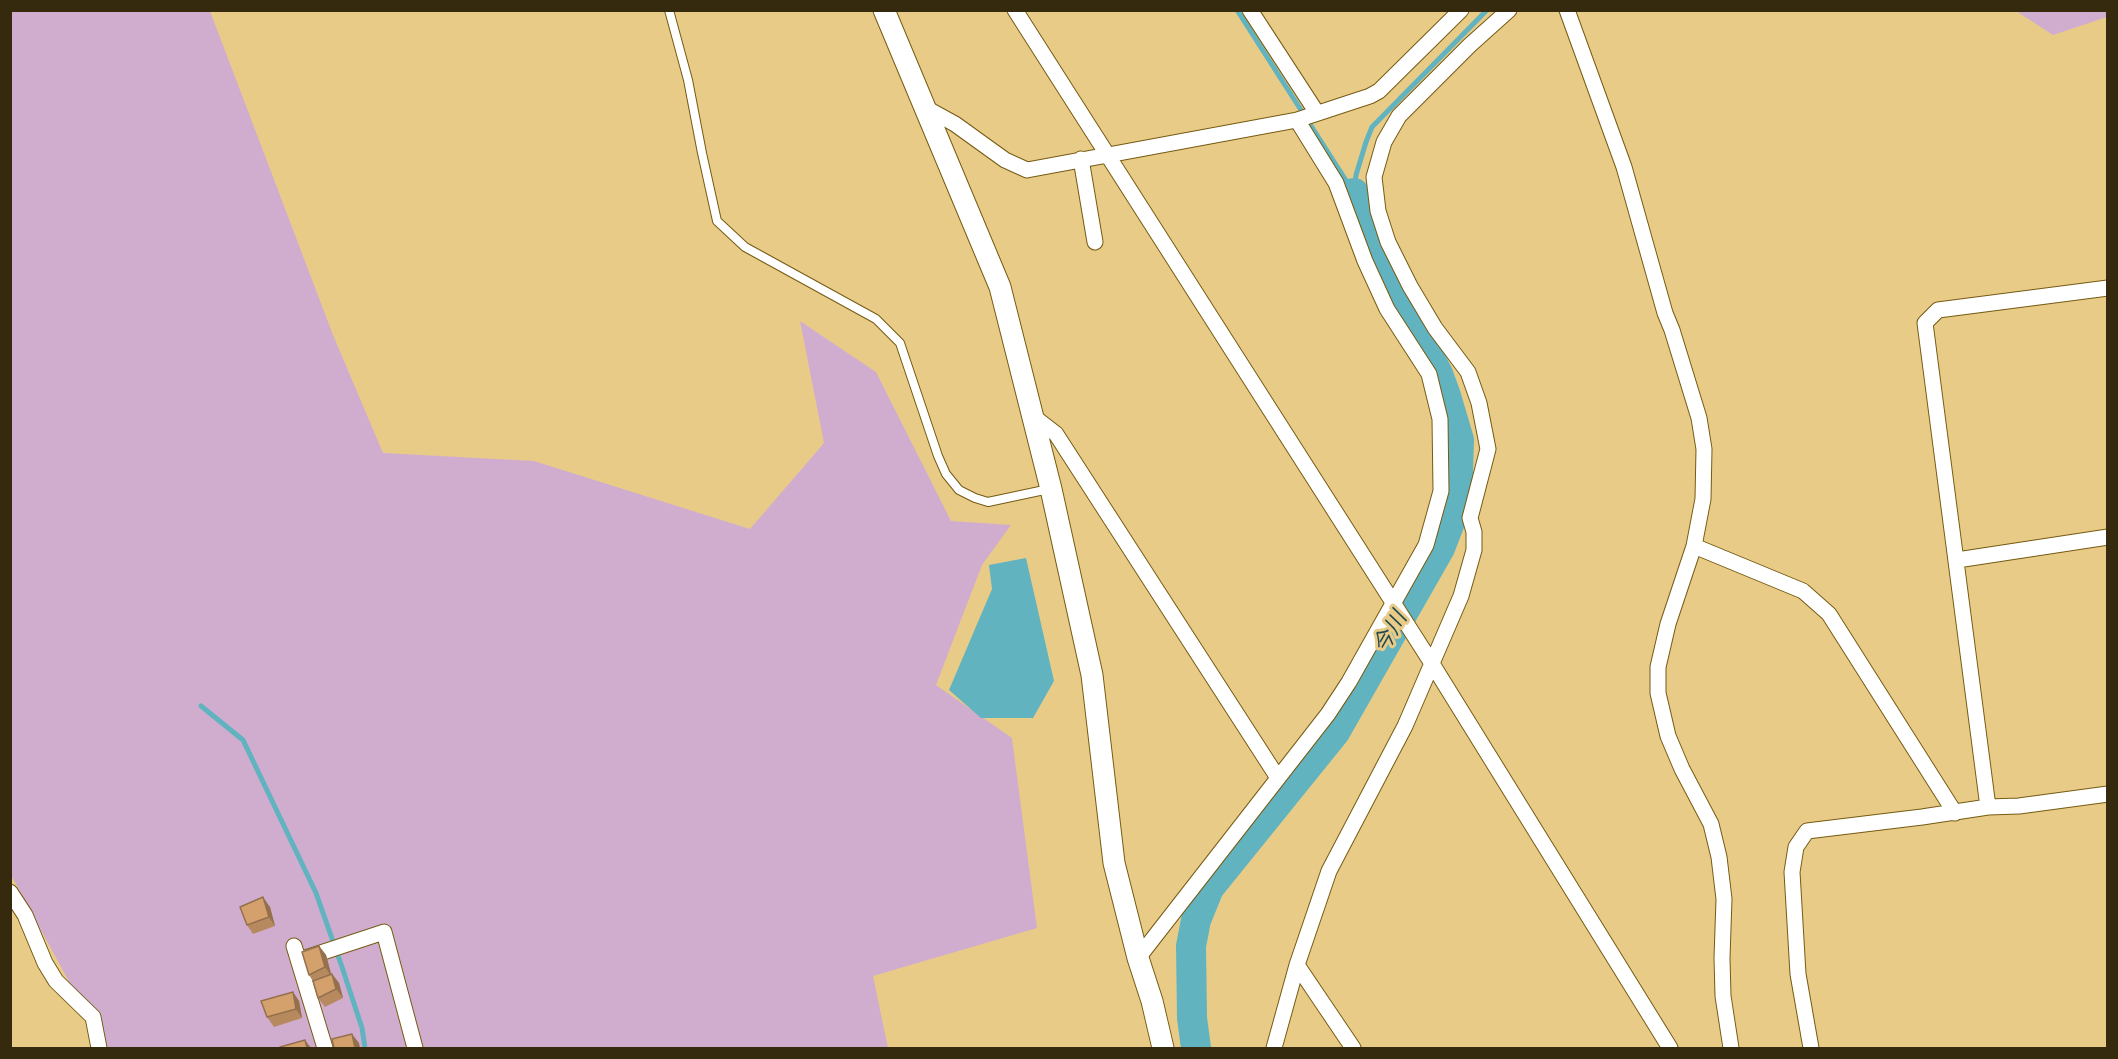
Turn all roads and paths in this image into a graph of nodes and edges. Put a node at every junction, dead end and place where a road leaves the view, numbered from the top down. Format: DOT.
graph roads {
  1 [pos="669,10"];
  2 [pos="884,10"];
  3 [pos="1015,10"];
  4 [pos="1250,10"];
  5 [pos="1461,10"];
  6 [pos="1509,10"];
  7 [pos="1567,10"];
  8 [pos="924,107"];
  9 [pos="1317,113"];
  10 [pos="1297,120"];
  11 [pos="1106,154"];
  12 [pos="1081,159"];
  13 [pos="1095,242"];
  14 [pos="2108,288"];
  15 [pos="1034,417"];
  16 [pos="1051,489"];
  17 [pos="2108,537"];
  18 [pos="1695,546"];
  19 [pos="1957,560"];
  20 [pos="1395,605"];
  21 [pos="1431,662"];
  22 [pos="1278,778"];
  23 [pos="2108,794"];
  24 [pos="1988,807"];
  25 [pos="1955,813"];
  26 [pos="10,891"];
  27 [pos="1138,958"];
  28 [pos="1297,965"];
  29 [pos="99,1048"];
  30 [pos="325,1048"];
  31 [pos="415,1048"];
  32 [pos="1163,1048"];
  33 [pos="1275,1048"];
  34 [pos="1353,1048"];
  35 [pos="1670,1048"];
  36 [pos="1731,1048"];
  37 [pos="1811,1048"];
  1 -- 16 [label="lane"];
  2 -- 8 [label="street"];
  3 -- 11 [label="street"];
  4 -- 9 [label="street"];
  5 -- 9 [label="street"];
  6 -- 21 [label="street"];
  7 -- 18 [label="street"];
  8 -- 12 [label="street"];
  8 -- 15 [label="street"];
  9 -- 10 [label="street"];
  10 -- 11 [label="street"];
  10 -- 20 [label="street"];
  11 -- 12 [label="street"];
  11 -- 20 [label="street"];
  12 -- 13 [label="street"];
  14 -- 19 [label="street"];
  15 -- 16 [label="street"];
  15 -- 22 [label="street"];
  16 -- 27 [label="street"];
  17 -- 19 [label="street"];
  18 -- 25 [label="street"];
  18 -- 36 [label="street"];
  19 -- 24 [label="street"];
  20 -- 21 [label="street"];
  20 -- 22 [label="street"];
  21 -- 28 [label="street"];
  21 -- 35 [label="street"];
  22 -- 27 [label="street"];
  23 -- 24 [label="street"];
  24 -- 25 [label="street"];
  25 -- 37 [label="street"];
  26 -- 29 [label="street"];
  27 -- 32 [label="street"];
  28 -- 33 [label="street"];
  28 -- 34 [label="street"];
  30 -- 31 [label="street"];
}
